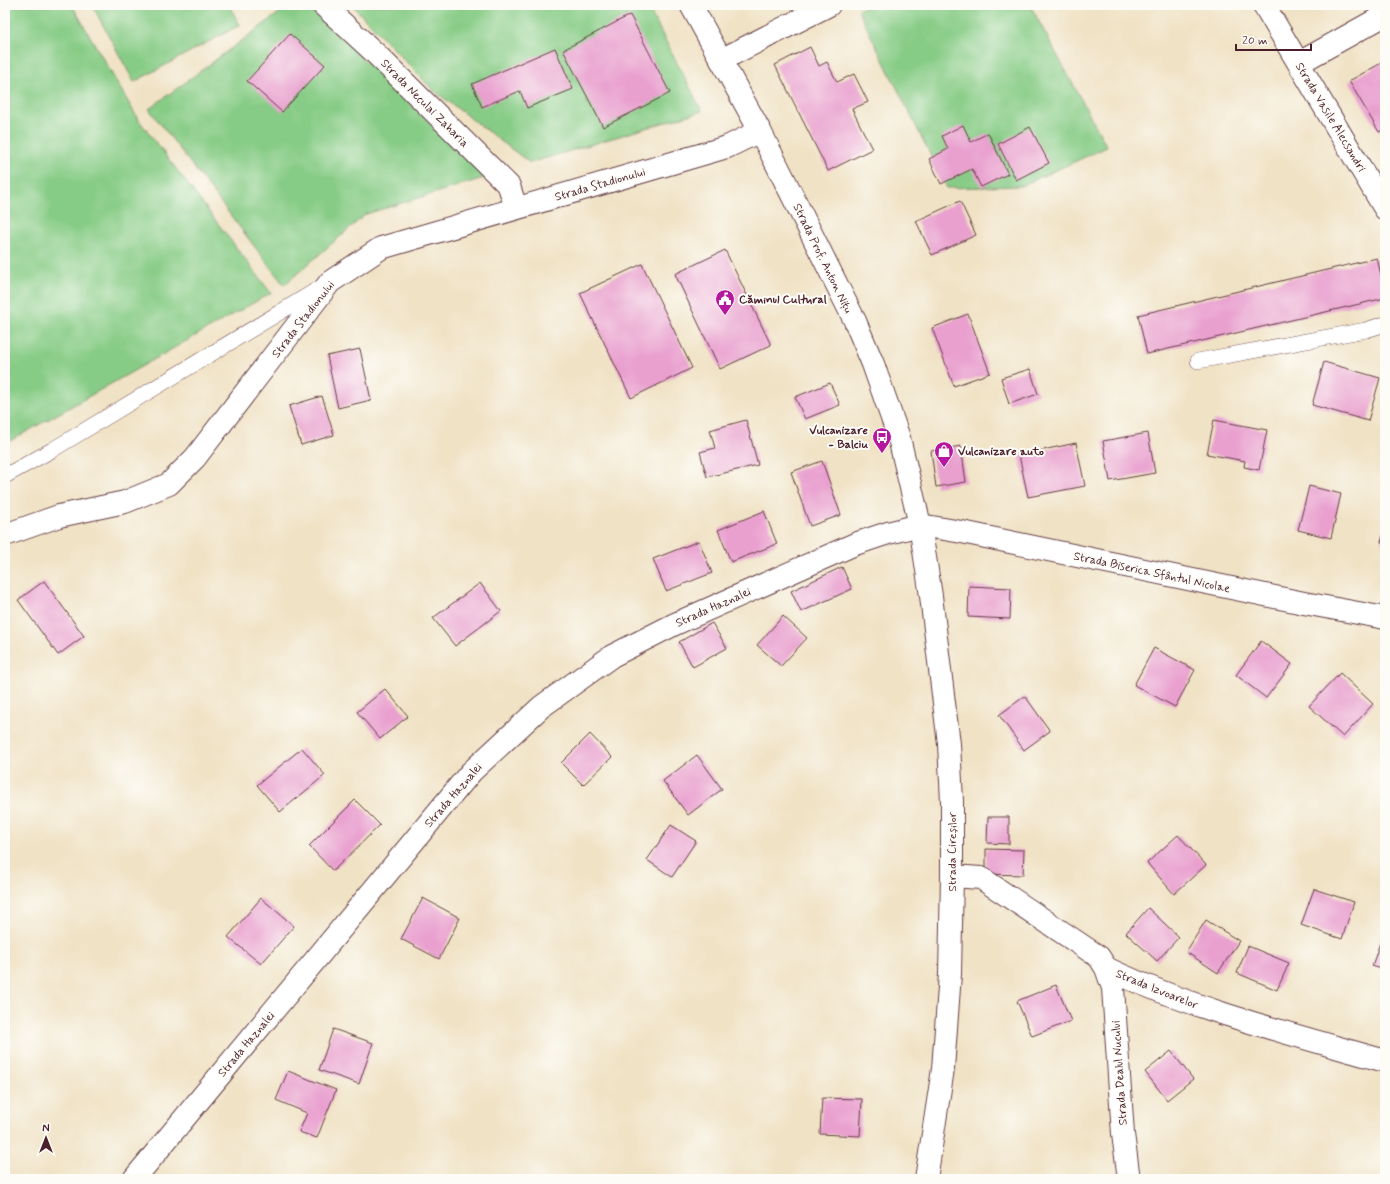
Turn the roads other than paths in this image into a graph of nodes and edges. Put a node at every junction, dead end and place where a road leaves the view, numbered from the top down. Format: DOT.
graph roads {
  1 [pos="322,5"];
  2 [pos="691,5"];
  3 [pos="829,5"];
  4 [pos="1264,5"];
  5 [pos="1385,15"];
  6 [pos="721,60"];
  7 [pos="1299,63"];
  8 [pos="760,131"];
  9 [pos="516,208"];
  10 [pos="1385,209"];
  11 [pos="330,282"];
  12 [pos="1385,324"];
  13 [pos="1198,361"];
  14 [pos="5,476"];
  15 [pos="920,525"];
  16 [pos="5,535"];
  17 [pos="1385,618"];
  18 [pos="952,876"];
  19 [pos="1106,968"];
  20 [pos="1385,1061"];
  21 [pos="134,1179"];
  22 [pos="926,1179"];
  23 [pos="1129,1179"];
  1 -- 9 [label="street, Strada Neculai Zaharia"];
  2 -- 6 [label="street, Strada Prof. Anton Nițu"];
  3 -- 6 [label="street"];
  4 -- 7 [label="street, Strada Vasile Alecsandri"];
  5 -- 7 [label="street"];
  6 -- 8 [label="street, Strada Prof. Anton Nițu"];
  7 -- 10 [label="street, Strada Vasile Alecsandri"];
  8 -- 9 [label="street, Strada Stadionului"];
  8 -- 15 [label="street, Strada Prof. Anton Nițu"];
  9 -- 11 [label="street, Strada Stadionului"];
  11 -- 14 [label="lane"];
  11 -- 16 [label="street, Strada Stadionului"];
  12 -- 13 [label="lane"];
  15 -- 17 [label="street, Strada Biserica Sfântul Nicolae"];
  15 -- 18 [label="street, Strada Cireșilor"];
  15 -- 21 [label="street, Strada Haznalei"];
  18 -- 19 [label="street, Strada Izvoarelor"];
  18 -- 22 [label="street, Strada Cireșilor"];
  19 -- 20 [label="street, Strada Izvoarelor"];
  19 -- 23 [label="street, Strada Dealul Nucului"];
}
